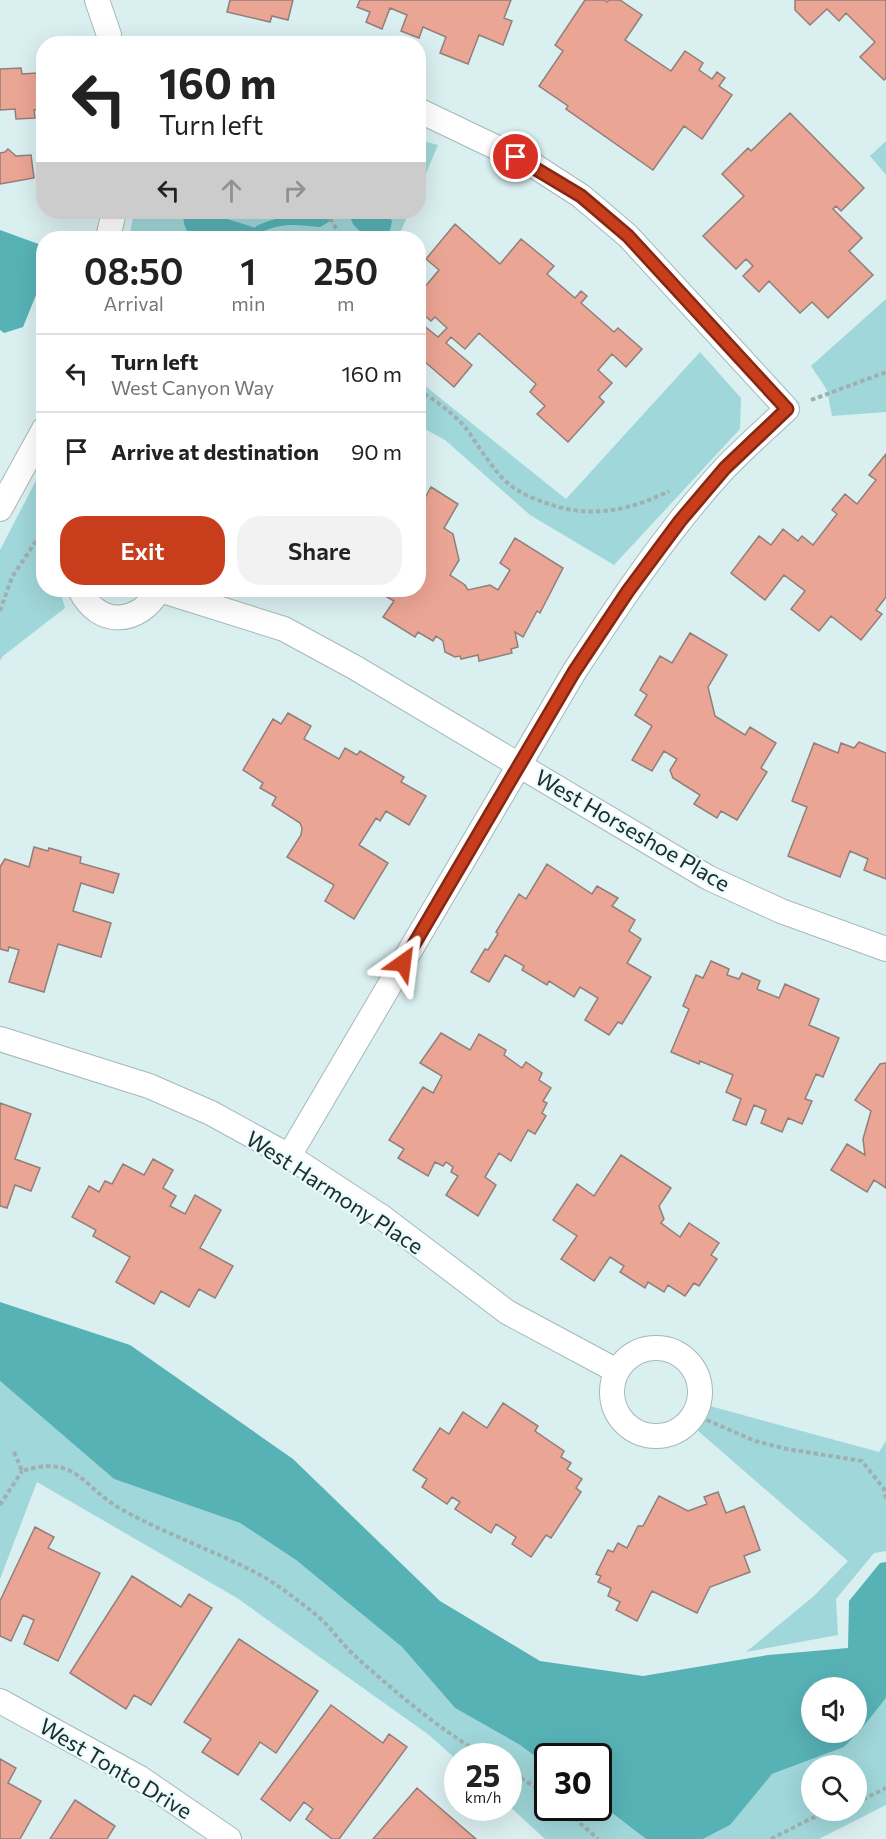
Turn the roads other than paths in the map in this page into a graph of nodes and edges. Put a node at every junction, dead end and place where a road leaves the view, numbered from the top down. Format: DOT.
graph roads {
  1 [pos="97,0"];
  2 [pos="109,36"];
  3 [pos="426,114"];
  4 [pos="36,444"];
  5 [pos="0,509"];
  6 [pos="84,597"];
  7 [pos="155,597"];
  8 [pos="183,597"];
  9 [pos="519,765"];
  10 [pos="886,949"];
  11 [pos="0,1039"];
  12 [pos="289,1156"];
  13 [pos="617,1371"];
  14 [pos="0,1701"];
  15 [pos="229,1839"];
  1 -- 2 [label="street"];
  3 -- 9 [label="street"];
  4 -- 5 [label="street"];
  6 -- 7 [label="street, West Horseshoe Place"];
  8 -- 9 [label="street, West Horseshoe Place"];
  9 -- 10 [label="street, West Horseshoe Place"];
  9 -- 12 [label="street"];
  11 -- 12 [label="street, West Harmony Place"];
  12 -- 13 [label="street, West Harmony Place"];
  13 -- 13 [label="street"];
  14 -- 15 [label="street, West Tonto Drive"];
}
